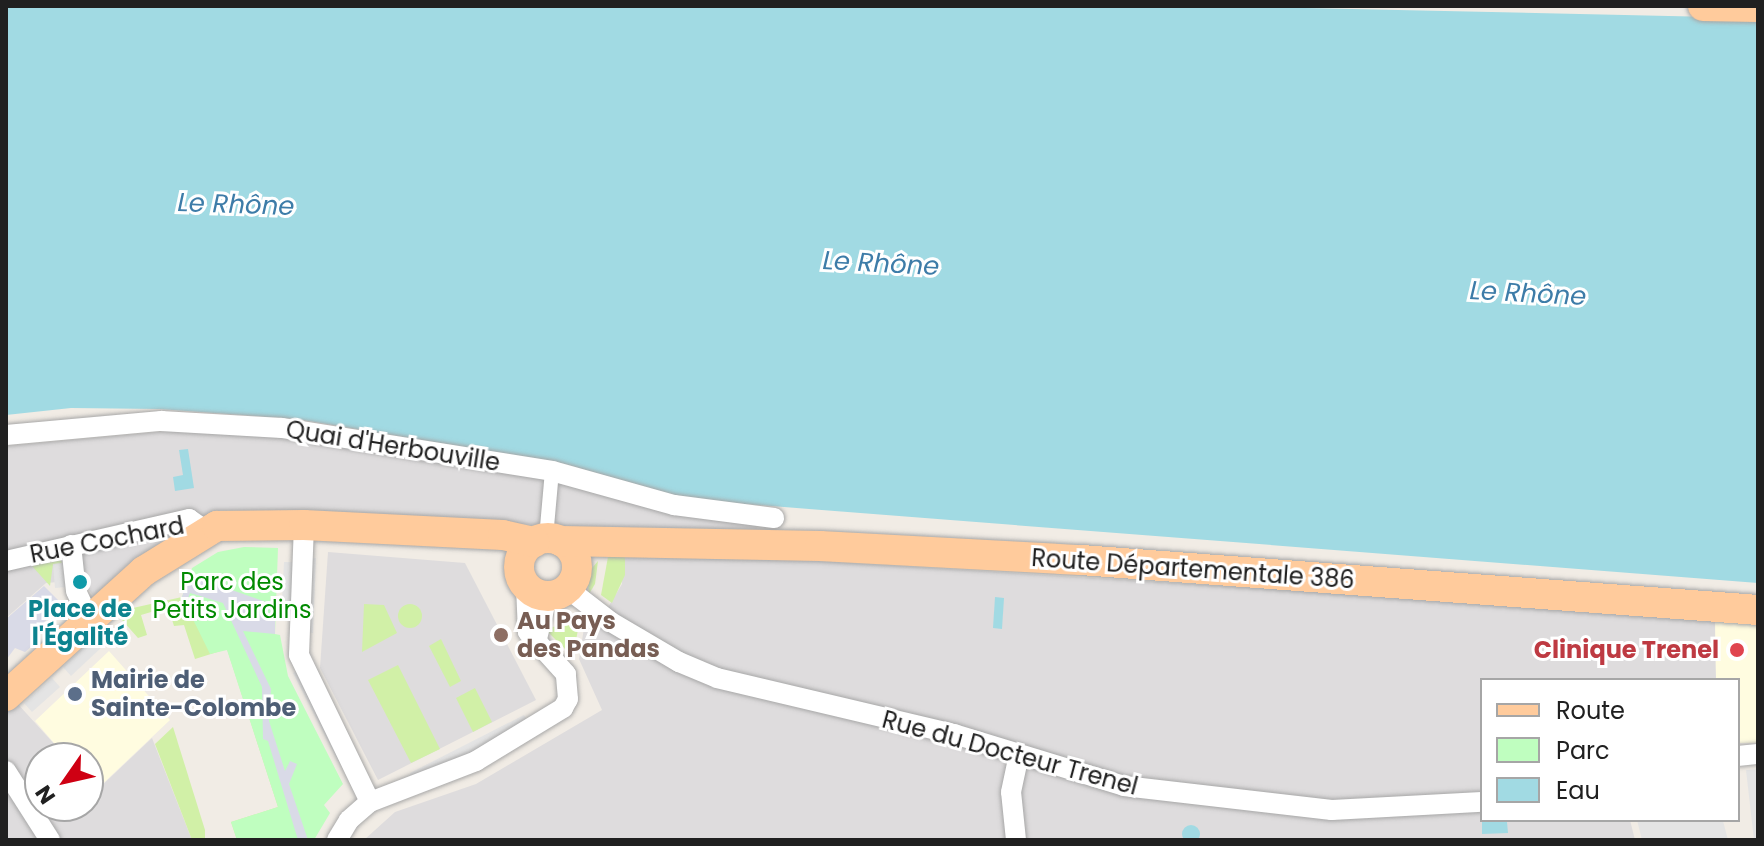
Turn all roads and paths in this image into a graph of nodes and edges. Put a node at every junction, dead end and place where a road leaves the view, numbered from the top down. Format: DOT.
graph roads {
  1 [pos="1703,6"];
  2 [pos="1758,7"];
  3 [pos="6,435"];
  4 [pos="552,471"];
  5 [pos="774,518"];
  6 [pos="304,525"];
  7 [pos="206,531"];
  8 [pos="473,535"];
  9 [pos="547,540"];
  10 [pos="627,542"];
  11 [pos="71,545"];
  12 [pos="6,561"];
  13 [pos="548,582"];
  14 [pos="1758,610"];
  15 [pos="89,619"];
  16 [pos="6,696"];
  17 [pos="1019,755"];
  18 [pos="6,771"];
  19 [pos="370,802"];
  20 [pos="1480,802"];
  21 [pos="50,840"];
  22 [pos="337,840"];
  23 [pos="1016,840"];
  1 -- 2 [label="main road"];
  3 -- 4 [label="street, Quai d'Herbouville"];
  4 -- 5 [label="street, Quai d'Herbouville"];
  4 -- 9 [label="street"];
  6 -- 7 [label="main road, Route Départementale 386"];
  6 -- 8 [label="main road, Route Départementale 386"];
  6 -- 19 [label="street"];
  7 -- 11 [label="street, Rue Cochard"];
  7 -- 15 [label="main road, Route Départementale 386"];
  8 -- 9 [label="main road, Route Départementale 386"];
  8 -- 13 [label="main road"];
  9 -- 10 [label="main road, Route Départementale 386"];
  9 -- 13 [label="main road"];
  9 -- 13 [label="main road"];
  10 -- 13 [label="main road"];
  10 -- 14 [label="main road, Route Départementale 386"];
  11 -- 12 [label="street, Rue Cochard"];
  11 -- 15 [label="street"];
  13 -- 17 [label="street, Rue du Docteur Trenel"];
  13 -- 19 [label="street"];
  15 -- 16 [label="main road, Route Départementale 386"];
  17 -- 20 [label="street, Rue du Docteur Trenel"];
  17 -- 23 [label="street"];
  18 -- 21 [label="street"];
  19 -- 22 [label="street"];
}
